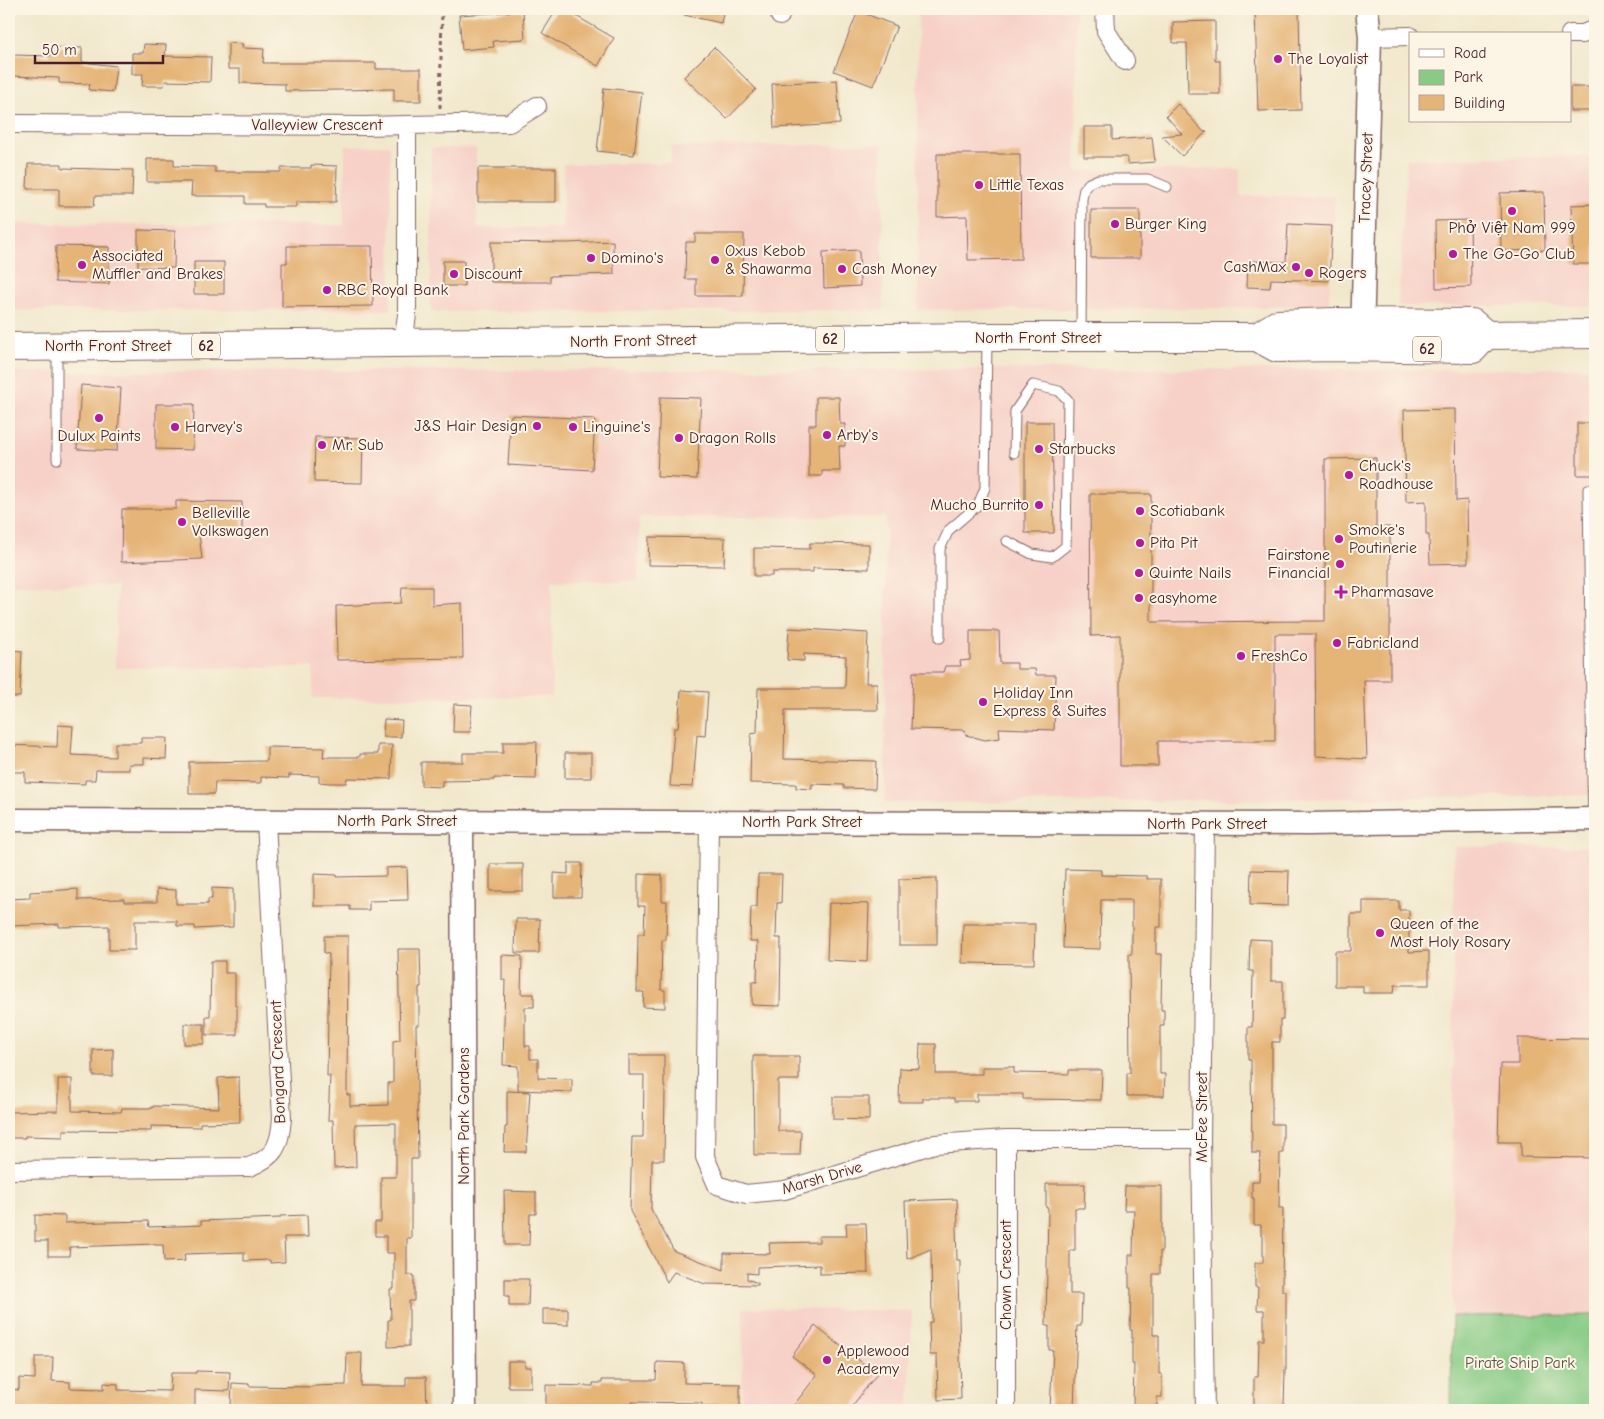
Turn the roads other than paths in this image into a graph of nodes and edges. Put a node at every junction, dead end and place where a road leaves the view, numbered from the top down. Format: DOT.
graph roads {
  1 [pos="1105,9"];
  2 [pos="1367,9"];
  3 [pos="1595,29"];
  4 [pos="1572,34"];
  5 [pos="1409,36"];
  6 [pos="1370,37"];
  7 [pos="1125,61"];
  8 [pos="537,106"];
  9 [pos="9,124"];
  10 [pos="407,125"];
  11 [pos="1168,187"];
  12 [pos="1595,334"];
  13 [pos="1362,335"];
  14 [pos="988,337"];
  15 [pos="1081,338"];
  16 [pos="403,344"];
  17 [pos="9,347"];
  18 [pos="57,347"];
  19 [pos="1014,453"];
  20 [pos="57,459"];
  21 [pos="1588,489"];
  22 [pos="1007,541"];
  23 [pos="940,638"];
  24 [pos="1594,779"];
  25 [pos="1594,819"];
  26 [pos="9,820"];
  27 [pos="266,821"];
  28 [pos="462,821"];
  29 [pos="709,822"];
  30 [pos="1205,824"];
  31 [pos="1006,1139"];
  32 [pos="1201,1139"];
  33 [pos="9,1170"];
  34 [pos="465,1410"];
  35 [pos="1006,1410"];
  36 [pos="1205,1410"];
  1 -- 7 [label="street"];
  2 -- 6 [label="street, Tracey Street"];
  3 -- 4 [label="street"];
  5 -- 6 [label="street"];
  6 -- 13 [label="street, Tracey Street"];
  8 -- 10 [label="street"];
  9 -- 10 [label="street, Valleyview Crescent"];
  10 -- 16 [label="street, Valleyview Crescent"];
  11 -- 15 [label="lane"];
  12 -- 13 [label="main road, North Front Street / 62"];
  13 -- 15 [label="main road, North Front Street / 62"];
  14 -- 15 [label="main road, North Front Street / 62"];
  14 -- 16 [label="main road, North Front Street / 62"];
  14 -- 23 [label="lane"];
  16 -- 18 [label="main road, North Front Street / 62"];
  17 -- 18 [label="main road, North Front Street / 62"];
  18 -- 20 [label="lane"];
  19 -- 22 [label="lane"];
  21 -- 24 [label="lane"];
  24 -- 25 [label="lane"];
  25 -- 30 [label="street, North Park Street"];
  26 -- 27 [label="street, North Park Street"];
  27 -- 28 [label="street, North Park Street"];
  27 -- 33 [label="street, Bongard Crescent"];
  28 -- 29 [label="street, North Park Street"];
  28 -- 34 [label="street, North Park Gardens"];
  29 -- 30 [label="street, North Park Street"];
  29 -- 31 [label="street, Marsh Drive"];
  30 -- 32 [label="street, McFee Street"];
  31 -- 32 [label="street, Marsh Drive"];
  31 -- 35 [label="street, Chown Crescent"];
  32 -- 36 [label="street, McFee Street"];
}
